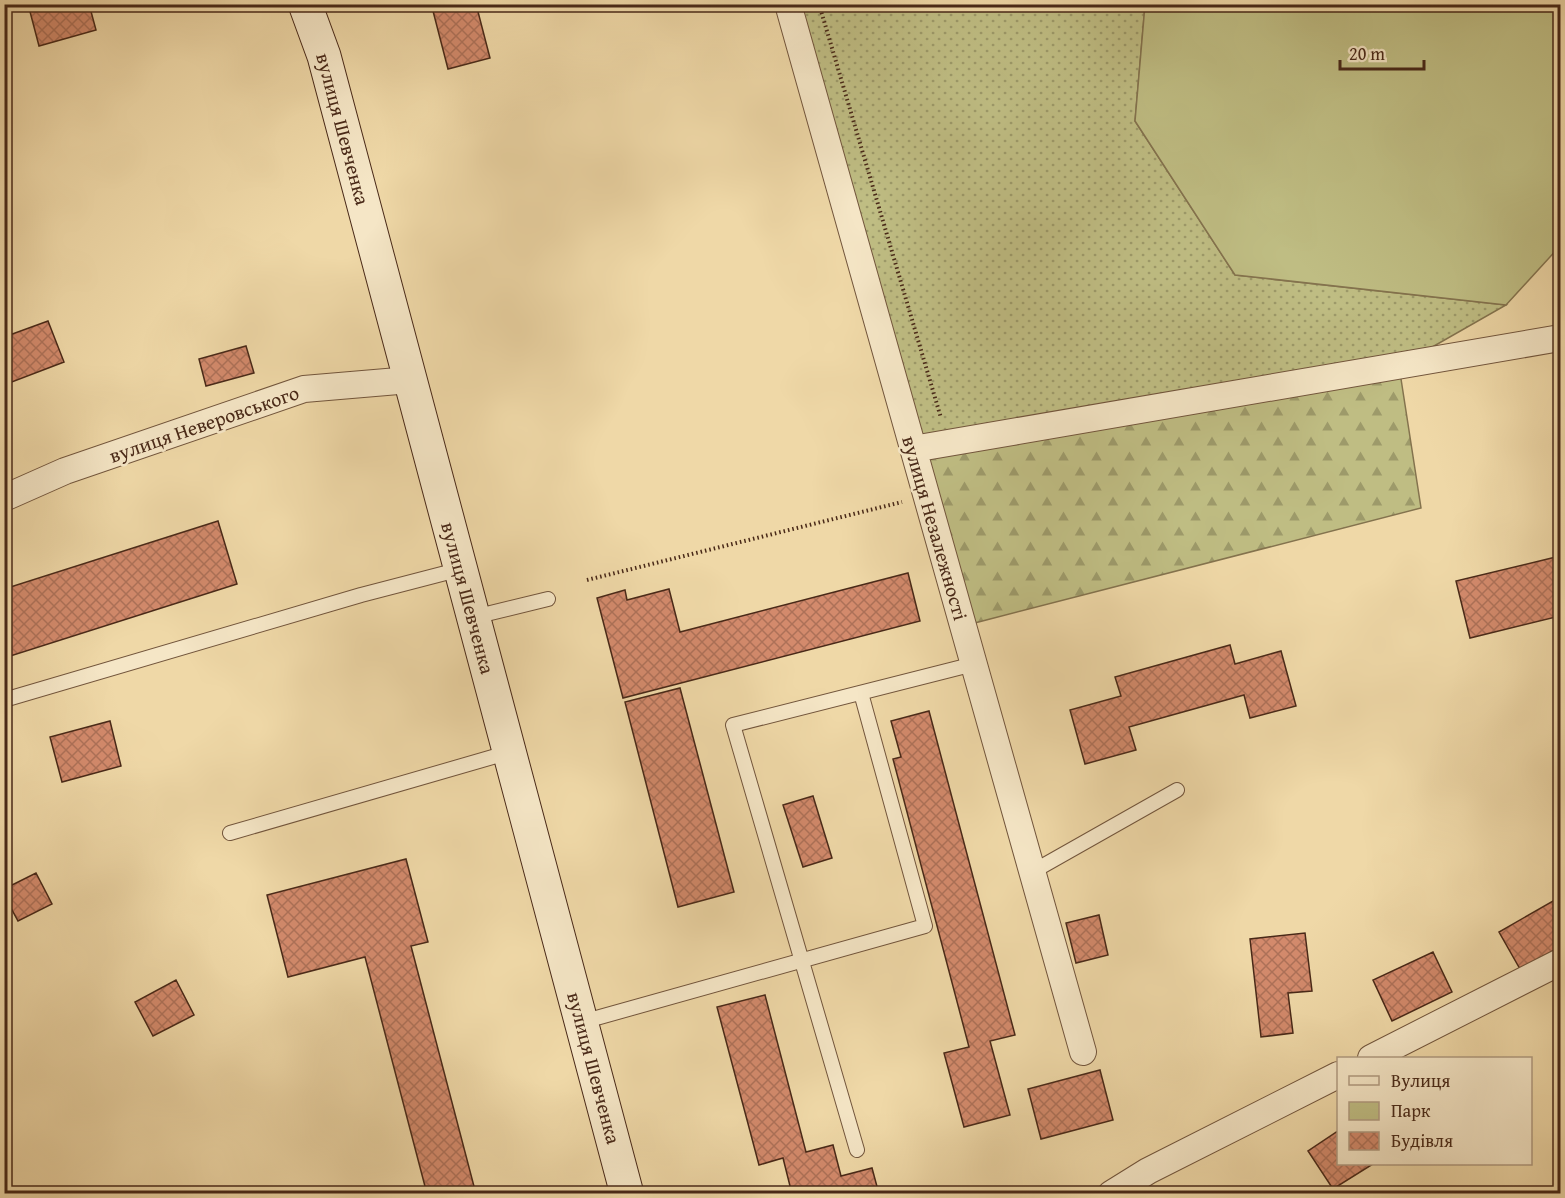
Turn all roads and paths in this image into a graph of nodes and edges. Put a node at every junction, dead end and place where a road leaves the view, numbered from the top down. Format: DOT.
graph roads {
  1 [pos="304,4"];
  2 [pos="788,4"];
  3 [pos="819,4"];
  4 [pos="1560,338"];
  5 [pos="410,380"];
  6 [pos="948,442"];
  7 [pos="913,449"];
  8 [pos="926,496"];
  9 [pos="4,498"];
  10 [pos="461,569"];
  11 [pos="587,580"];
  12 [pos="548,600"];
  13 [pos="473,617"];
  14 [pos="974,664"];
  15 [pos="861,693"];
  16 [pos="4,700"];
  17 [pos="510,752"];
  18 [pos="1176,790"];
  19 [pos="230,833"];
  20 [pos="1032,872"];
  21 [pos="800,961"];
  22 [pos="1560,962"];
  23 [pos="582,1023"];
  24 [pos="1083,1052"];
  25 [pos="1375,1057"];
  26 [pos="1337,1076"];
  27 [pos="857,1150"];
  28 [pos="1117,1192"];
  29 [pos="627,1194"];
  1 -- 5 [label="main road, вулиця Шевченка"];
  2 -- 7 [label="street, вулиця Незалежності"];
  3 -- 6 [label="path"];
  4 -- 6 [label="street"];
  5 -- 9 [label="street, вулиця Неверовського"];
  5 -- 10 [label="main road, вулиця Шевченка"];
  6 -- 7 [label="street"];
  7 -- 8 [label="street, вулиця Незалежності"];
  8 -- 11 [label="path"];
  8 -- 14 [label="street, вулиця Незалежності"];
  10 -- 13 [label="main road, вулиця Шевченка"];
  10 -- 16 [label="lane"];
  12 -- 13 [label="lane"];
  13 -- 17 [label="main road, вулиця Шевченка"];
  14 -- 15 [label="lane"];
  14 -- 20 [label="street, вулиця Незалежності"];
  15 -- 21 [label="lane"];
  15 -- 21 [label="lane"];
  17 -- 19 [label="lane"];
  17 -- 23 [label="main road, вулиця Шевченка"];
  18 -- 20 [label="lane"];
  20 -- 24 [label="street, вулиця Незалежності"];
  21 -- 23 [label="lane"];
  21 -- 27 [label="lane"];
  22 -- 25 [label="street"];
  23 -- 29 [label="main road, вулиця Шевченка"];
  26 -- 28 [label="street"];
}
